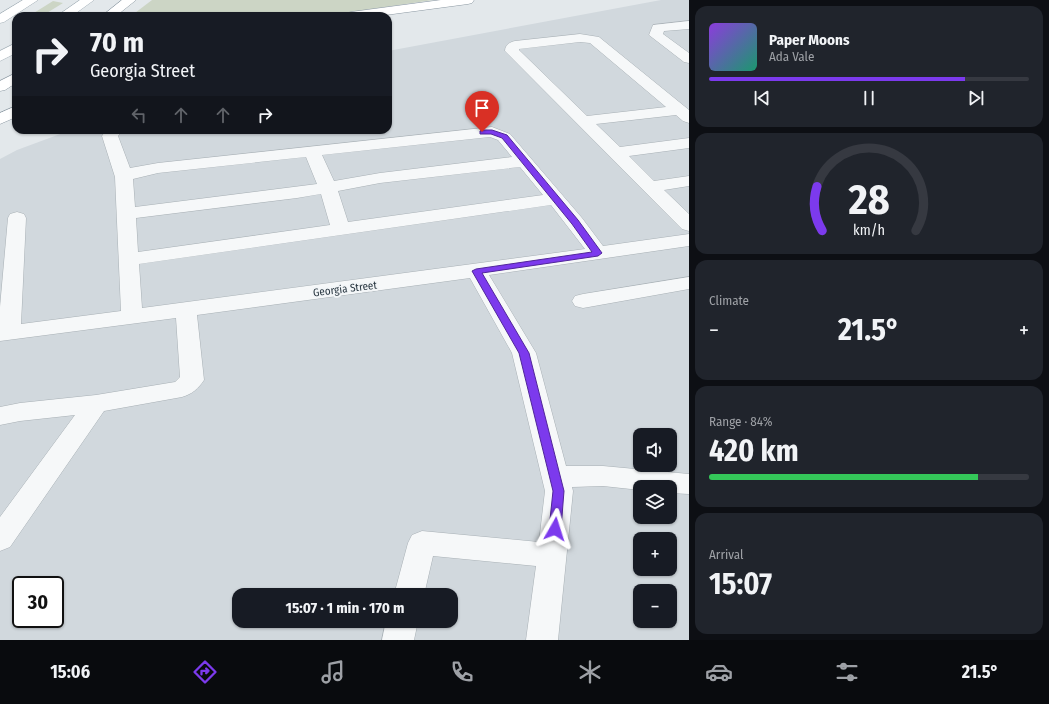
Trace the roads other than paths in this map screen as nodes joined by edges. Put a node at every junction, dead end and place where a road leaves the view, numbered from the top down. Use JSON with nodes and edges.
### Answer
{"nodes":[{"id":1,"x":32,"y":0,"type":"edge"},
{"id":2,"x":88,"y":0,"type":"edge"},
{"id":3,"x":130,"y":0,"type":"edge"},
{"id":4,"x":468,"y":0,"type":"edge"},
{"id":5,"x":69,"y":12,"type":"edge"},
{"id":6,"x":114,"y":12,"type":"edge"},
{"id":7,"x":381,"y":12,"type":"edge"},
{"id":8,"x":0,"y":19,"type":"edge"},
{"id":9,"x":689,"y":25,"type":"edge"},
{"id":10,"x":12,"y":50,"type":"edge"},
{"id":11,"x":0,"y":57,"type":"edge"},
{"id":12,"x":689,"y":59,"type":"edge"},
{"id":13,"x":12,"y":80,"type":"edge"},
{"id":14,"x":0,"y":87,"type":"edge"},
{"id":15,"x":12,"y":113,"type":"edge"},
{"id":16,"x":684,"y":114,"type":"edge"},
{"id":17,"x":0,"y":119,"type":"edge"},
{"id":18,"x":583,"y":121,"type":"junction"},
{"id":19,"x":111,"y":134,"type":"edge"},
{"id":20,"x":352,"y":134,"type":"edge"},
{"id":21,"x":689,"y":143,"type":"edge"},
{"id":22,"x":359,"y":146,"type":"junction"},
{"id":23,"x":312,"y":151,"type":"junction"},
{"id":24,"x":615,"y":153,"type":"junction"},
{"id":25,"x":524,"y":161,"type":"junction"},
{"id":26,"x":124,"y":177,"type":"junction"},
{"id":27,"x":689,"y":182,"type":"edge"},
{"id":28,"x":650,"y":187,"type":"junction"},
{"id":29,"x":328,"y":188,"type":"junction"},
{"id":30,"x":556,"y":199,"type":"junction"},
{"id":31,"x":126,"y":214,"type":"junction"},
{"id":32,"x":17,"y":218,"type":"dead end"},
{"id":33,"x":689,"y":226,"type":"edge"},
{"id":34,"x":341,"y":229,"type":"junction"},
{"id":35,"x":689,"y":240,"type":"edge"},
{"id":36,"x":598,"y":253,"type":"junction"},
{"id":37,"x":129,"y":259,"type":"junction"},
{"id":38,"x":476,"y":271,"type":"junction"},
{"id":39,"x":689,"y":283,"type":"edge"},
{"id":40,"x":583,"y":302,"type":"dead end"},
{"id":41,"x":186,"y":310,"type":"junction"},
{"id":42,"x":132,"y":317,"type":"junction"},
{"id":43,"x":5,"y":334,"type":"edge"},
{"id":44,"x":96,"y":404,"type":"junction"},
{"id":45,"x":0,"y":416,"type":"edge"},
{"id":46,"x":556,"y":477,"type":"junction"},
{"id":47,"x":689,"y":484,"type":"edge"},
{"id":48,"x":0,"y":539,"type":"edge"},
{"id":49,"x":552,"y":555,"type":"junction"},
{"id":50,"x":411,"y":588,"type":"edge"},
{"id":51,"x":401,"y":628,"type":"edge"},
{"id":52,"x":398,"y":640,"type":"edge"},
{"id":53,"x":542,"y":640,"type":"edge"}],
"edges":[{"from":1,"to":8,"type":"main road"},
{"from":2,"to":5,"type":"main road"},
{"from":3,"to":6,"type":"main road"},
{"from":4,"to":7,"type":"main road"},
{"from":9,"to":12,"type":"street"},
{"from":10,"to":11,"type":"main road"},
{"from":13,"to":14,"type":"main road"},
{"from":15,"to":17,"type":"main road"},
{"from":16,"to":18,"type":"street"},
{"from":16,"to":18,"type":"street"},
{"from":18,"to":24,"type":"street"},
{"from":19,"to":26,"type":"street"},
{"from":20,"to":22,"type":"street"},
{"from":21,"to":24,"type":"street"},
{"from":22,"to":23,"type":"street"},
{"from":22,"to":25,"type":"street"},
{"from":23,"to":26,"type":"street"},
{"from":23,"to":29,"type":"street"},
{"from":24,"to":28,"type":"street"},
{"from":25,"to":29,"type":"street"},
{"from":25,"to":30,"type":"street"},
{"from":26,"to":31,"type":"street"},
{"from":27,"to":28,"type":"street"},
{"from":28,"to":33,"type":"street"},
{"from":29,"to":31,"type":"street"},
{"from":29,"to":34,"type":"street"},
{"from":30,"to":34,"type":"street"},
{"from":30,"to":36,"type":"street"},
{"from":31,"to":37,"type":"street"},
{"from":32,"to":43,"type":"street"},
{"from":34,"to":37,"type":"street"},
{"from":35,"to":36,"type":"street","name":"Georgia Street"},
{"from":36,"to":38,"type":"street","name":"Georgia Street"},
{"from":37,"to":42,"type":"street"},
{"from":38,"to":41,"type":"street","name":"Georgia Street"},
{"from":38,"to":46,"type":"street"},
{"from":39,"to":40,"type":"street"},
{"from":41,"to":42,"type":"street","name":"Georgia Street"},
{"from":41,"to":44,"type":"street"},
{"from":42,"to":43,"type":"street","name":"Georgia Street"},
{"from":44,"to":45,"type":"street"},
{"from":44,"to":48,"type":"street"},
{"from":46,"to":47,"type":"street"},
{"from":46,"to":49,"type":"street"},
{"from":49,"to":50,"type":"street"},
{"from":49,"to":53,"type":"street"},
{"from":51,"to":52,"type":"street"}]}
